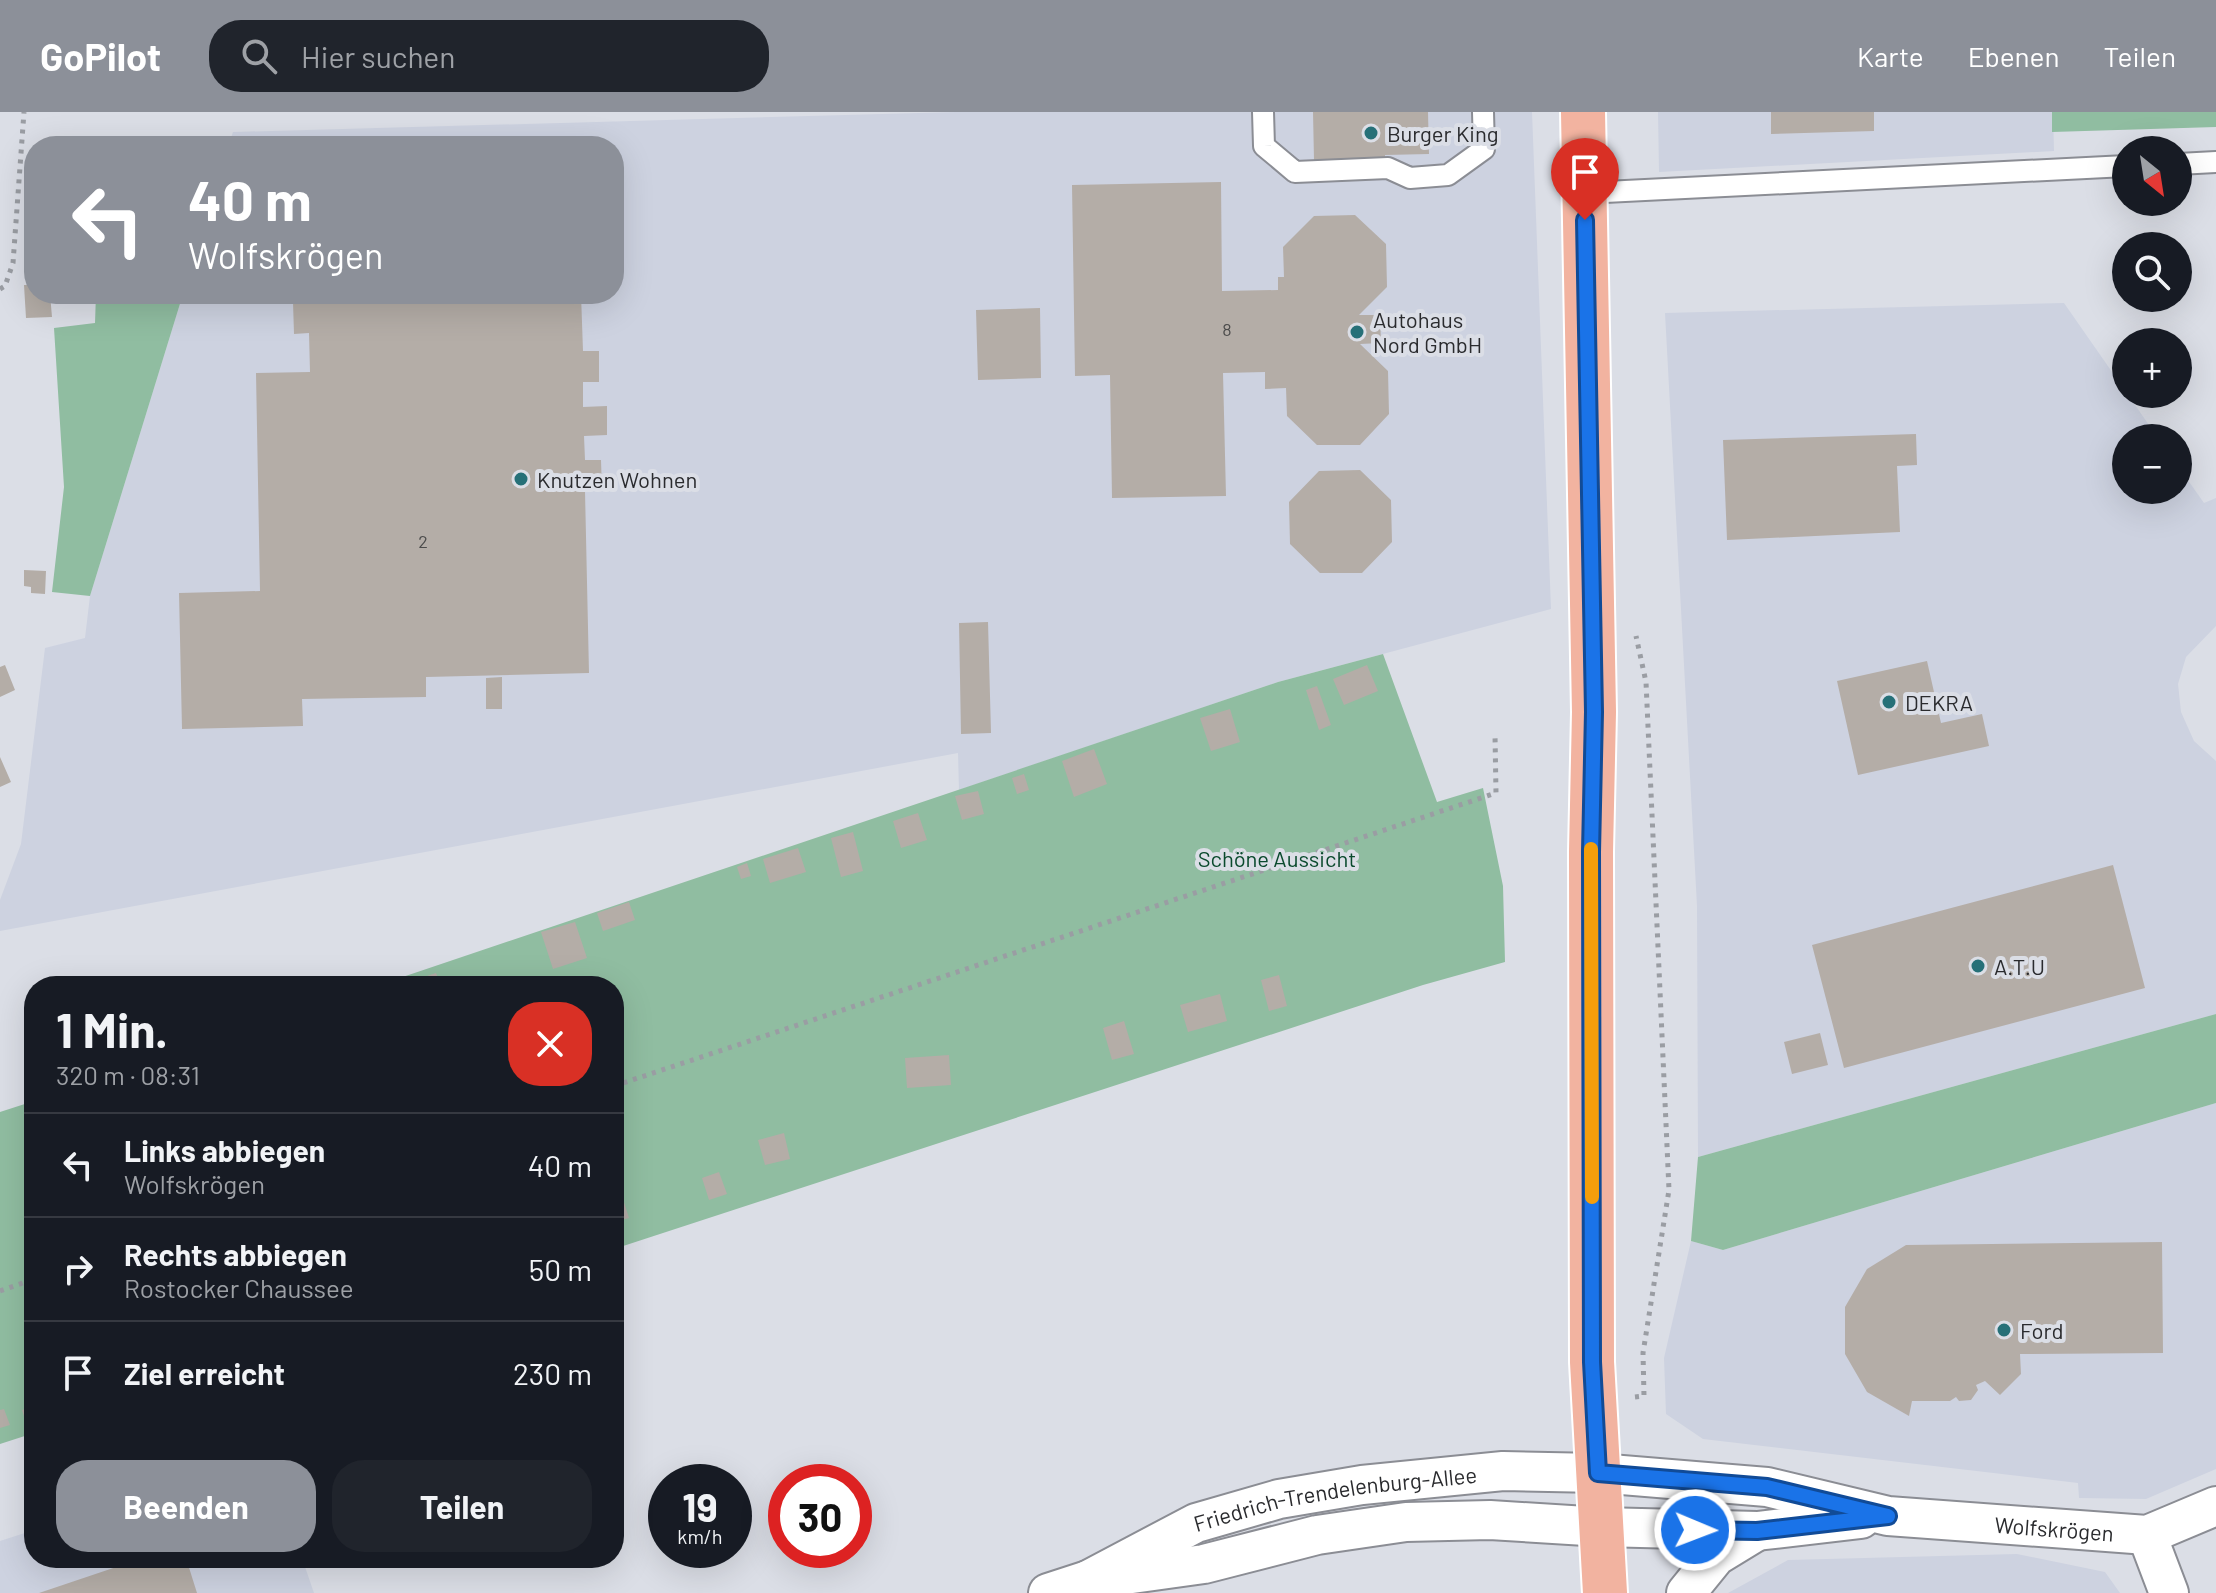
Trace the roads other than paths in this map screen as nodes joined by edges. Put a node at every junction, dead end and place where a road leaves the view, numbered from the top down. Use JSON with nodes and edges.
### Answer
{"nodes":[{"id":1,"x":1263,"y":112,"type":"edge"},
{"id":2,"x":1483,"y":112,"type":"edge"},
{"id":3,"x":1583,"y":112,"type":"edge"},
{"id":4,"x":2216,"y":162,"type":"edge"},
{"id":5,"x":2192,"y":163,"type":"edge"},
{"id":6,"x":2112,"y":167,"type":"edge"},
{"id":7,"x":1585,"y":193,"type":"junction"},
{"id":8,"x":1598,"y":1473,"type":"junction"},
{"id":9,"x":2216,"y":1506,"type":"edge"},
{"id":10,"x":1888,"y":1516,"type":"junction"},
{"id":11,"x":1602,"y":1527,"type":"junction"},
{"id":12,"x":1757,"y":1531,"type":"junction"},
{"id":13,"x":2147,"y":1535,"type":"junction"},
{"id":14,"x":1088,"y":1580,"type":"junction"},
{"id":15,"x":1048,"y":1593,"type":"edge"},
{"id":16,"x":1605,"y":1593,"type":"edge"},
{"id":17,"x":1686,"y":1593,"type":"edge"},
{"id":18,"x":2169,"y":1593,"type":"edge"}],
"edges":[{"from":1,"to":2,"type":"lane"},
{"from":3,"to":7,"type":"main road"},
{"from":4,"to":5,"type":"lane"},
{"from":6,"to":7,"type":"lane"},
{"from":7,"to":8,"type":"main road"},
{"from":8,"to":10,"type":"street","name":"Wolfskrögen"},
{"from":8,"to":11,"type":"main road"},
{"from":8,"to":14,"type":"street","name":"Friedrich-Trendelenburg-Allee"},
{"from":9,"to":13,"type":"street","name":"Wolfskrögen"},
{"from":10,"to":12,"type":"street","name":"Wolfskrögen"},
{"from":10,"to":13,"type":"street","name":"Wolfskrögen"},
{"from":11,"to":12,"type":"street","name":"Wolfskrögen"},
{"from":11,"to":14,"type":"street","name":"Friedrich-Trendelenburg-Allee"},
{"from":11,"to":16,"type":"main road"},
{"from":12,"to":17,"type":"street","name":"Wolfskrögen"},
{"from":13,"to":18,"type":"street"},
{"from":14,"to":15,"type":"street","name":"Friedrich-Trendelenburg-Allee"}]}
